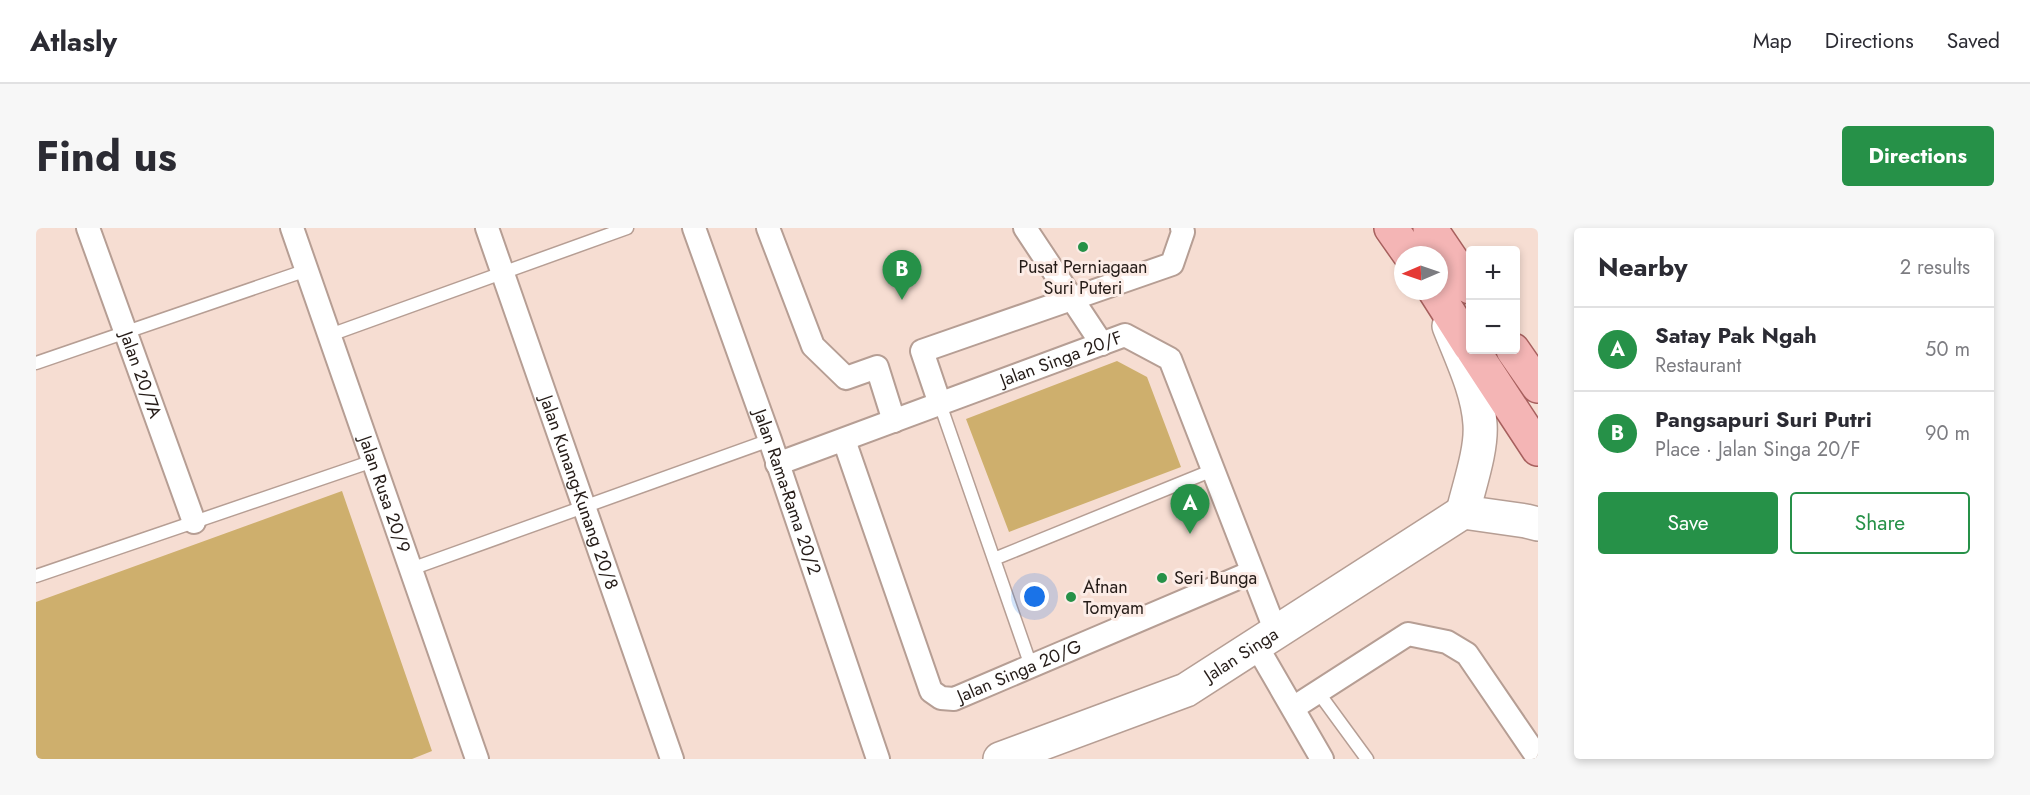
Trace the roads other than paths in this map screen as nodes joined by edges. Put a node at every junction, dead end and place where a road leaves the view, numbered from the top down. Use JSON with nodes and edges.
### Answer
{"nodes":[{"id":1,"x":88,"y":228,"type":"edge"},
{"id":2,"x":292,"y":228,"type":"edge"},
{"id":3,"x":487,"y":228,"type":"edge"},
{"id":4,"x":627,"y":228,"type":"edge"},
{"id":5,"x":694,"y":228,"type":"edge"},
{"id":6,"x":768,"y":228,"type":"edge"},
{"id":7,"x":1025,"y":228,"type":"edge"},
{"id":8,"x":1182,"y":228,"type":"edge"},
{"id":9,"x":1430,"y":228,"type":"edge"},
{"id":10,"x":307,"y":270,"type":"junction"},
{"id":11,"x":503,"y":273,"type":"junction"},
{"id":12,"x":1466,"y":281,"type":"edge"},
{"id":13,"x":1074,"y":298,"type":"junction"},
{"id":14,"x":1438,"y":300,"type":"edge"},
{"id":15,"x":1440,"y":300,"type":"edge"},
{"id":16,"x":125,"y":332,"type":"junction"},
{"id":17,"x":330,"y":335,"type":"junction"},
{"id":18,"x":1466,"y":340,"type":"edge"},
{"id":19,"x":1102,"y":344,"type":"junction"},
{"id":20,"x":1476,"y":354,"type":"edge"},
{"id":21,"x":1516,"y":354,"type":"edge"},
{"id":22,"x":36,"y":363,"type":"edge"},
{"id":23,"x":1538,"y":386,"type":"edge"},
{"id":24,"x":940,"y":404,"type":"junction"},
{"id":25,"x":894,"y":421,"type":"junction"},
{"id":26,"x":770,"y":440,"type":"junction"},
{"id":27,"x":844,"y":440,"type":"junction"},
{"id":28,"x":1538,"y":449,"type":"edge"},
{"id":29,"x":373,"y":461,"type":"junction"},
{"id":30,"x":777,"y":464,"type":"junction"},
{"id":31,"x":1213,"y":470,"type":"junction"},
{"id":32,"x":584,"y":507,"type":"junction"},
{"id":33,"x":1463,"y":512,"type":"junction"},
{"id":34,"x":194,"y":522,"type":"junction"},
{"id":35,"x":1538,"y":525,"type":"edge"},
{"id":36,"x":994,"y":559,"type":"junction"},
{"id":37,"x":411,"y":569,"type":"junction"},
{"id":38,"x":1252,"y":572,"type":"junction"},
{"id":39,"x":36,"y":576,"type":"edge"},
{"id":40,"x":1266,"y":639,"type":"junction"},
{"id":41,"x":1030,"y":666,"type":"junction"},
{"id":42,"x":1318,"y":692,"type":"junction"},
{"id":43,"x":1293,"y":708,"type":"junction"},
{"id":44,"x":1538,"y":758,"type":"edge"},
{"id":45,"x":477,"y":759,"type":"edge"},
{"id":46,"x":672,"y":759,"type":"edge"},
{"id":47,"x":878,"y":759,"type":"edge"},
{"id":48,"x":1000,"y":759,"type":"edge"},
{"id":49,"x":1321,"y":759,"type":"edge"},
{"id":50,"x":1367,"y":759,"type":"edge"}],
"edges":[{"from":1,"to":16,"type":"street","name":"Jalan 20/7A"},
{"from":2,"to":10,"type":"street","name":"Jalan Rusa 20/9"},
{"from":3,"to":11,"type":"street","name":"Jalan Kunang-Kunang 20/8"},
{"from":4,"to":11,"type":"lane"},
{"from":5,"to":26,"type":"street","name":"Jalan Rama-Rama 20/2"},
{"from":6,"to":25,"type":"street"},
{"from":7,"to":13,"type":"street"},
{"from":8,"to":13,"type":"street"},
{"from":9,"to":12,"type":"main road"},
{"from":10,"to":16,"type":"lane"},
{"from":10,"to":17,"type":"street","name":"Jalan Rusa 20/9"},
{"from":11,"to":17,"type":"lane"},
{"from":11,"to":32,"type":"street","name":"Jalan Kunang-Kunang 20/8"},
{"from":13,"to":19,"type":"street"},
{"from":13,"to":24,"type":"street"},
{"from":14,"to":33,"type":"street"},
{"from":15,"to":18,"type":"main road"},
{"from":16,"to":22,"type":"lane"},
{"from":16,"to":34,"type":"street","name":"Jalan 20/7A"},
{"from":17,"to":29,"type":"street","name":"Jalan Rusa 20/9"},
{"from":19,"to":24,"type":"street","name":"Jalan Singa 20/F"},
{"from":19,"to":31,"type":"street","name":"Jalan Singa 20/F"},
{"from":20,"to":28,"type":"main road"},
{"from":21,"to":23,"type":"main road"},
{"from":24,"to":25,"type":"street","name":"Jalan Singa 20/F"},
{"from":24,"to":36,"type":"lane"},
{"from":25,"to":27,"type":"street","name":"Jalan Singa 20/F"},
{"from":26,"to":30,"type":"street","name":"Jalan Rama-Rama 20/2"},
{"from":26,"to":32,"type":"lane"},
{"from":27,"to":30,"type":"street","name":"Jalan Singa 20/F"},
{"from":27,"to":41,"type":"street","name":"Jalan Singa 20/G"},
{"from":29,"to":34,"type":"lane"},
{"from":29,"to":37,"type":"street","name":"Jalan Rusa 20/9"},
{"from":30,"to":47,"type":"street","name":"Jalan Rama-Rama 20/2"},
{"from":31,"to":36,"type":"lane"},
{"from":31,"to":38,"type":"street","name":"Jalan Singa 20/F"},
{"from":32,"to":37,"type":"lane"},
{"from":32,"to":46,"type":"street","name":"Jalan Kunang-Kunang 20/8"},
{"from":33,"to":35,"type":"street"},
{"from":33,"to":40,"type":"street","name":"Jalan Singa"},
{"from":34,"to":39,"type":"lane"},
{"from":36,"to":41,"type":"lane"},
{"from":37,"to":45,"type":"street","name":"Jalan Rusa 20/9"},
{"from":38,"to":40,"type":"street","name":"Jalan Singa 20/F"},
{"from":38,"to":41,"type":"street","name":"Jalan Singa 20/G"},
{"from":40,"to":43,"type":"street","name":"Jalan Singa 20/F"},
{"from":40,"to":48,"type":"street","name":"Jalan Singa"},
{"from":42,"to":43,"type":"street"},
{"from":42,"to":44,"type":"street"},
{"from":42,"to":50,"type":"lane"},
{"from":43,"to":49,"type":"street","name":"Jalan Singa 20/F"}]}
